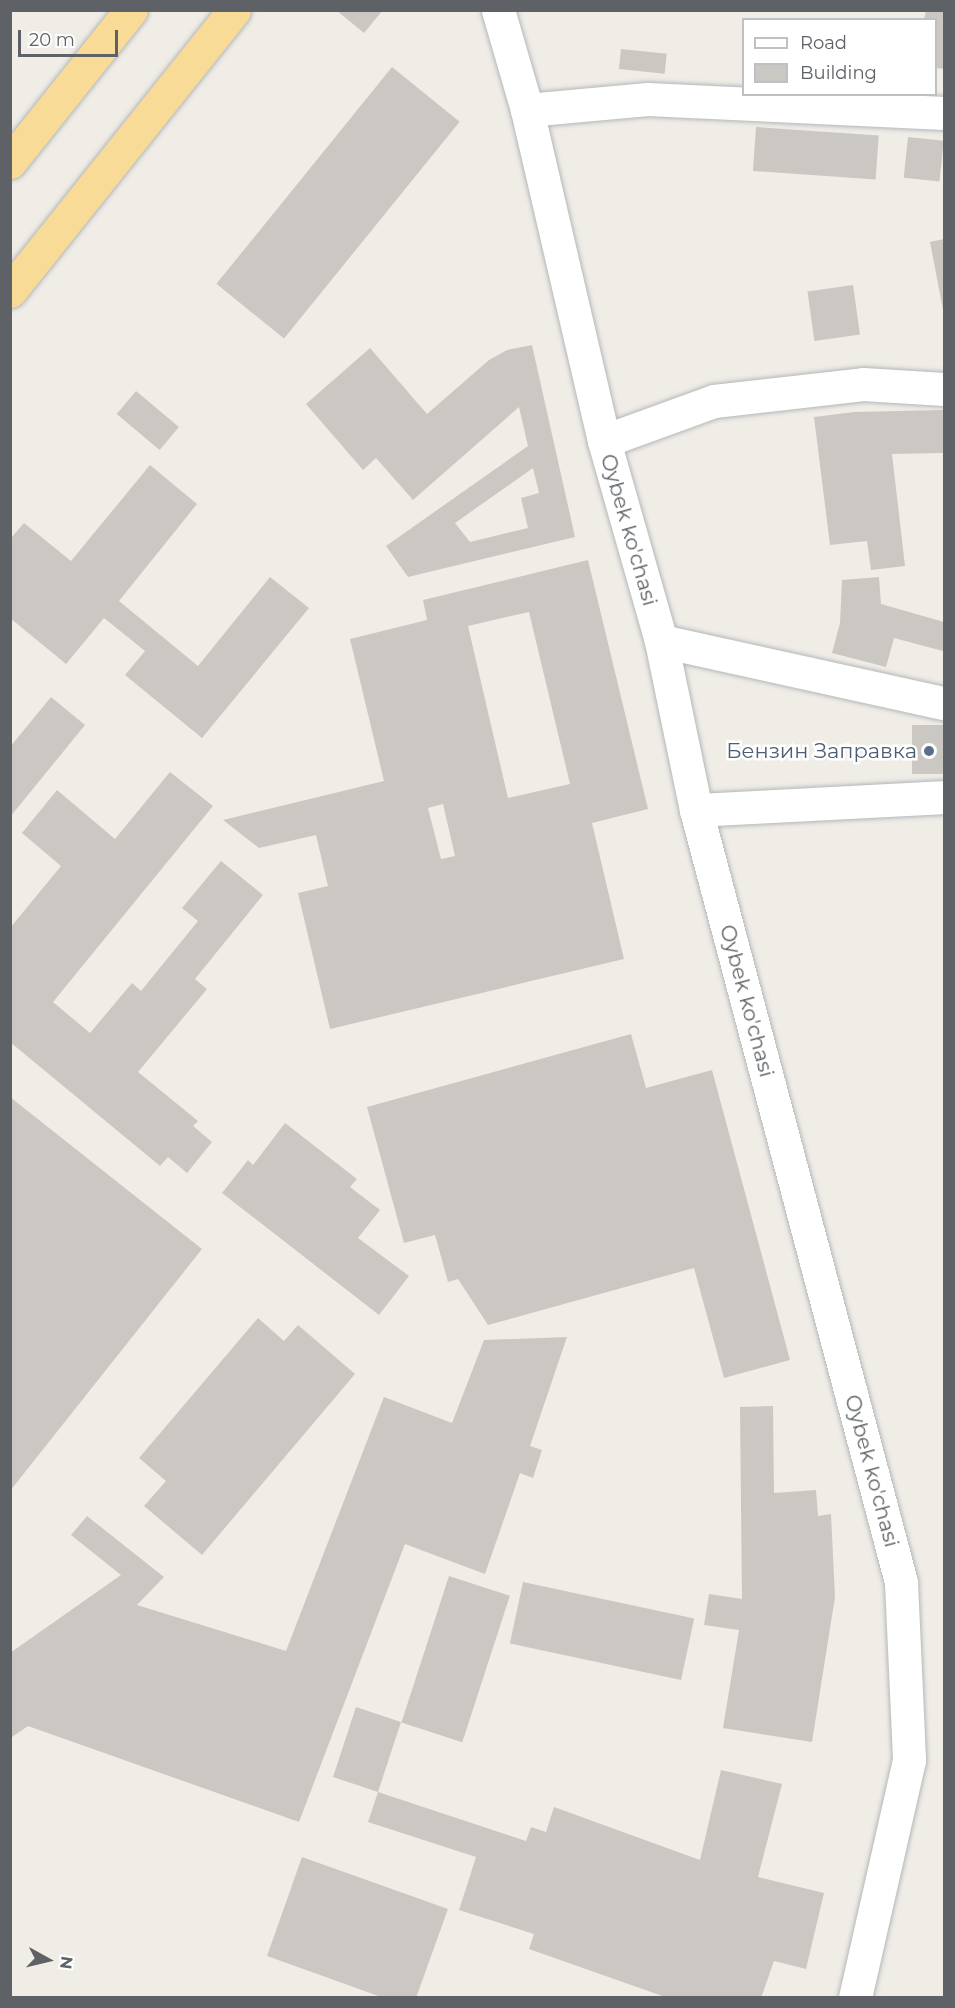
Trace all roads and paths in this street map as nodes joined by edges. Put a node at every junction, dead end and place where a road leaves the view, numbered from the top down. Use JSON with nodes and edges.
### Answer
{"nodes":[{"id":1,"x":131,"y":10,"type":"edge"},
{"id":2,"x":234,"y":10,"type":"edge"},
{"id":3,"x":498,"y":10,"type":"edge"},
{"id":4,"x":527,"y":110,"type":"junction"},
{"id":5,"x":945,"y":113,"type":"edge"},
{"id":6,"x":10,"y":162,"type":"edge"},
{"id":7,"x":10,"y":291,"type":"edge"},
{"id":8,"x":945,"y":389,"type":"edge"},
{"id":9,"x":604,"y":441,"type":"junction"},
{"id":10,"x":661,"y":641,"type":"junction"},
{"id":11,"x":945,"y":703,"type":"edge"},
{"id":12,"x":945,"y":797,"type":"edge"},
{"id":13,"x":696,"y":810,"type":"junction"},
{"id":14,"x":855,"y":1998,"type":"edge"}],
"edges":[{"from":1,"to":6,"type":"highway"},
{"from":2,"to":7,"type":"highway"},
{"from":3,"to":4,"type":"street","name":"Oybek ko'chasi"},
{"from":4,"to":5,"type":"street"},
{"from":4,"to":9,"type":"street","name":"Oybek ko'chasi"},
{"from":8,"to":9,"type":"street"},
{"from":9,"to":10,"type":"street","name":"Oybek ko'chasi"},
{"from":10,"to":11,"type":"street"},
{"from":10,"to":13,"type":"street","name":"Oybek ko'chasi"},
{"from":12,"to":13,"type":"street"},
{"from":13,"to":14,"type":"street","name":"Oybek ko'chasi"}]}
